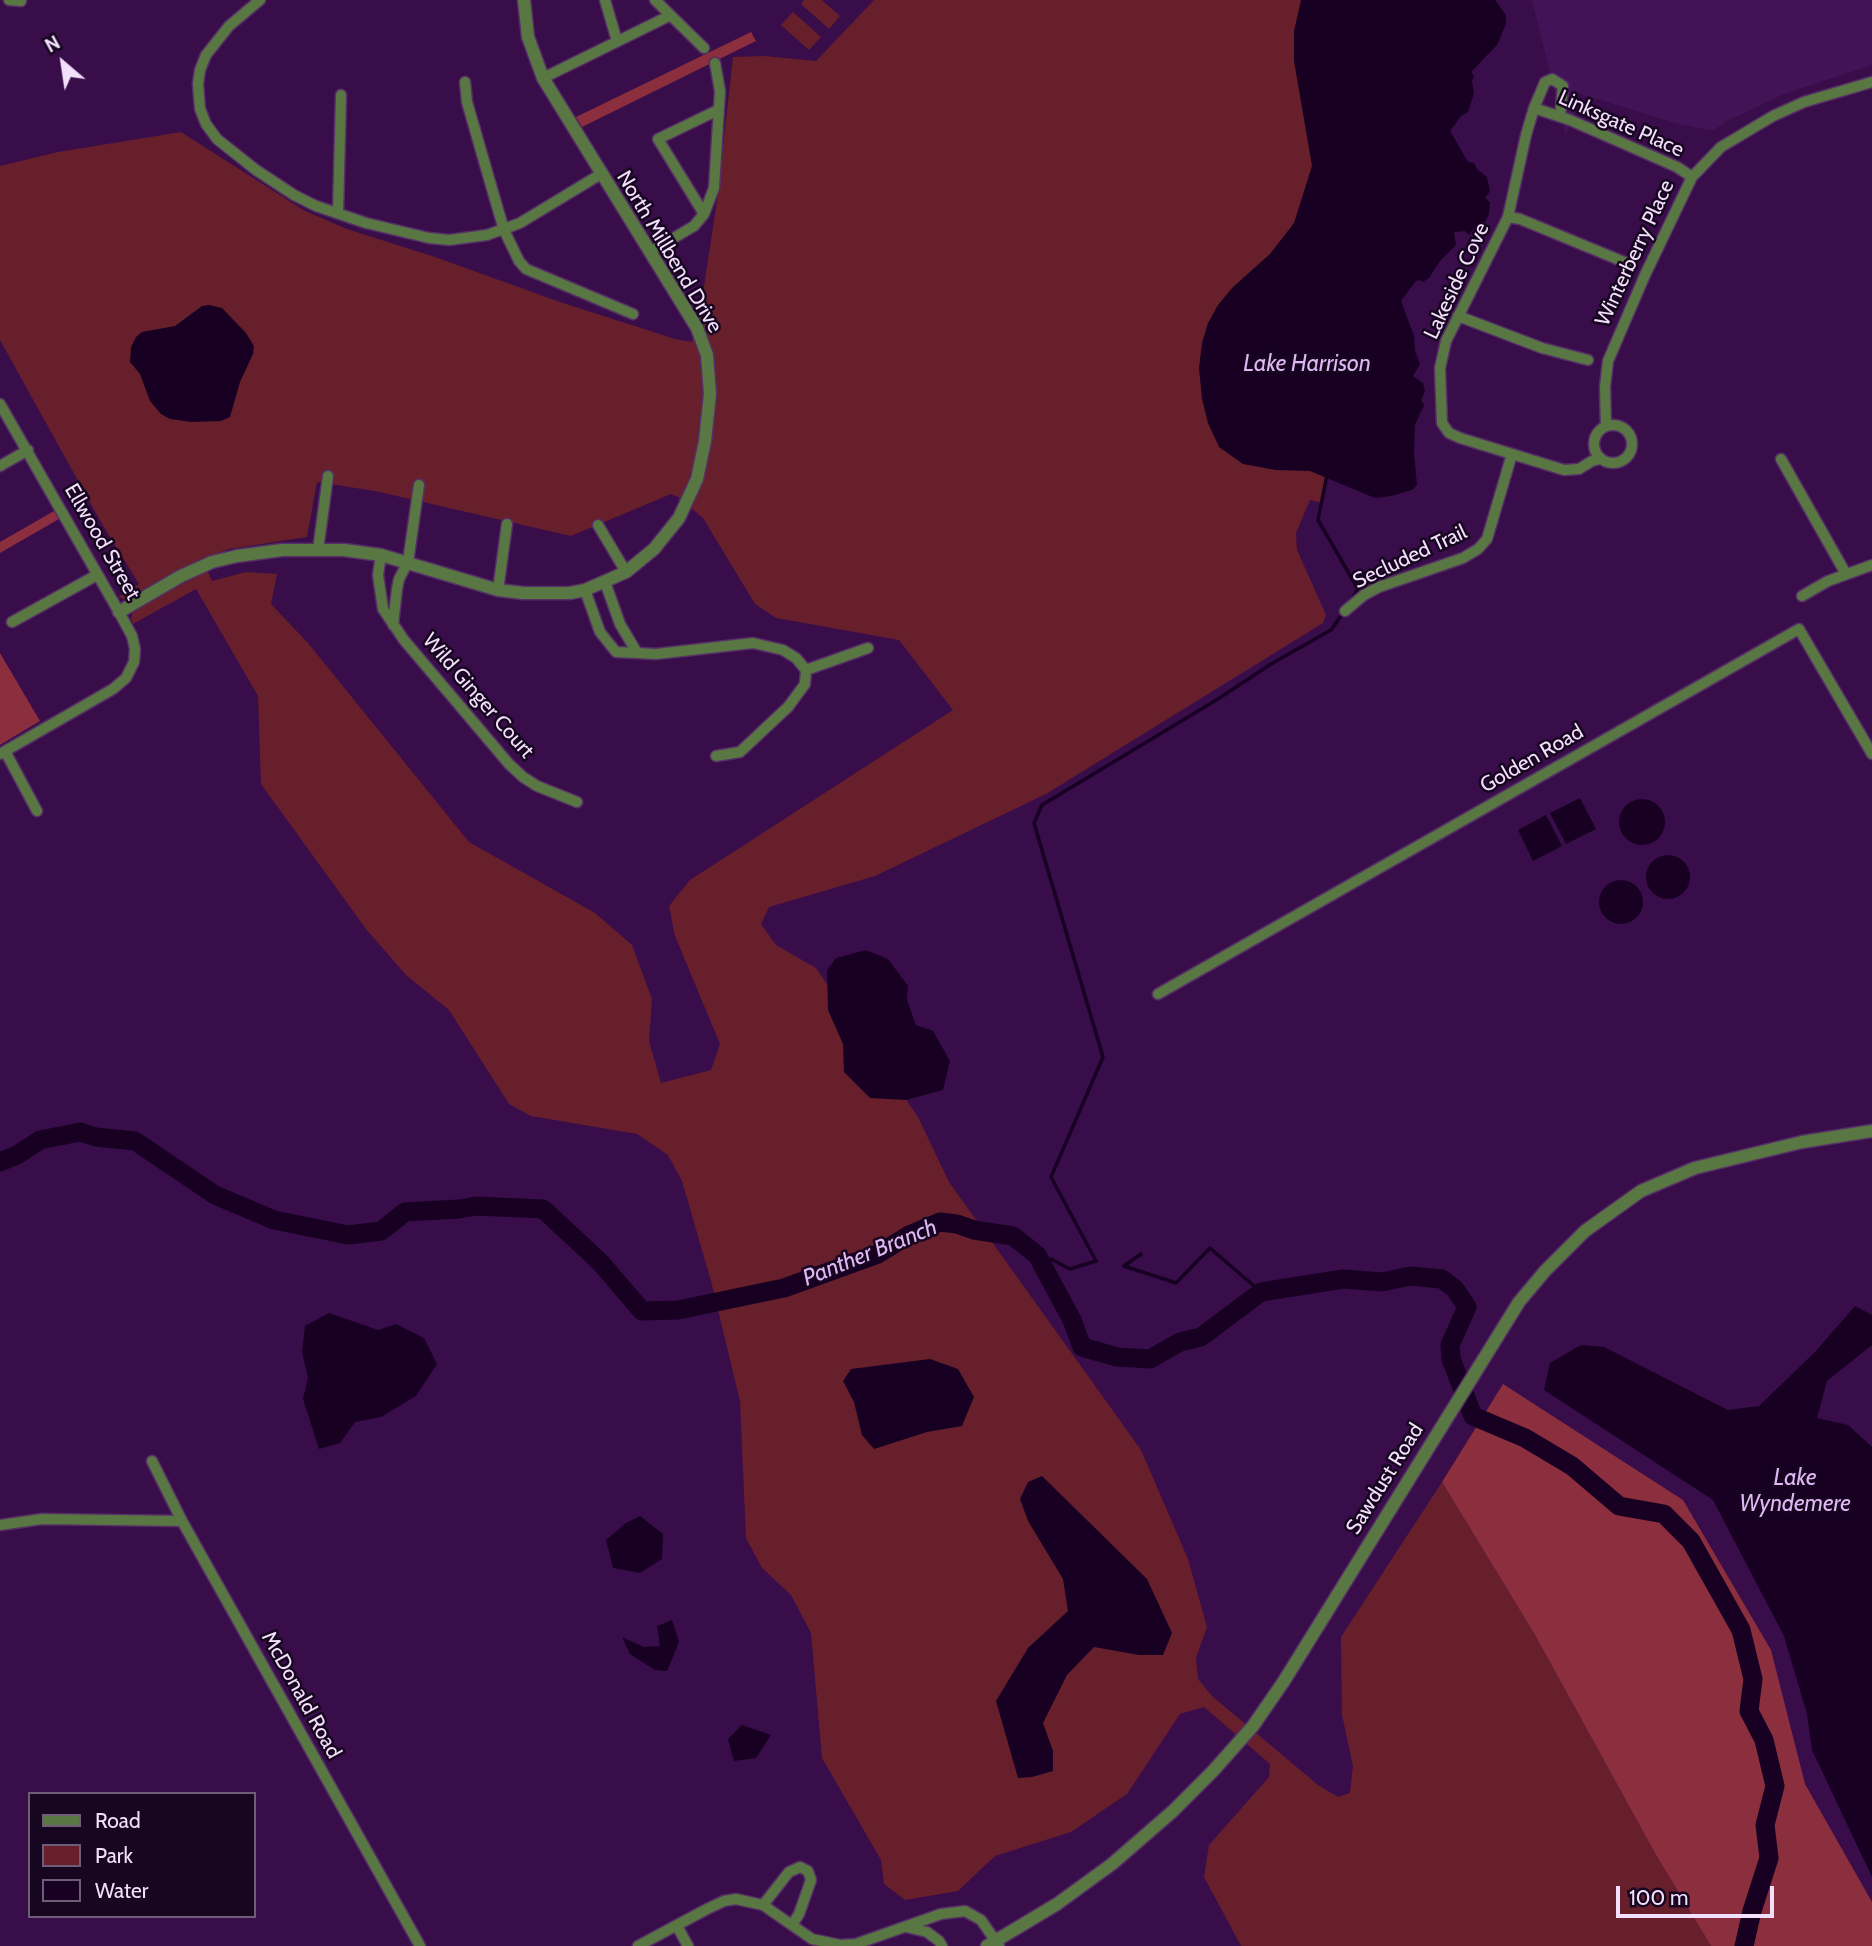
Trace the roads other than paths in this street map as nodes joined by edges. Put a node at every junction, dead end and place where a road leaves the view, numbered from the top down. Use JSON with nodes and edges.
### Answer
{"nodes":[{"id":1,"x":9,"y":0,"type":"edge"},
{"id":2,"x":260,"y":0,"type":"edge"},
{"id":3,"x":524,"y":0,"type":"edge"},
{"id":4,"x":605,"y":0,"type":"edge"},
{"id":5,"x":655,"y":0,"type":"edge"},
{"id":6,"x":21,"y":1,"type":"edge"},
{"id":7,"x":669,"y":16,"type":"junction"},
{"id":8,"x":617,"y":41,"type":"junction"},
{"id":9,"x":704,"y":48,"type":"dead end"},
{"id":10,"x":715,"y":63,"type":"dead end"},
{"id":11,"x":543,"y":78,"type":"junction"},
{"id":12,"x":465,"y":82,"type":"dead end"},
{"id":13,"x":1872,"y":82,"type":"edge"},
{"id":14,"x":341,"y":94,"type":"dead end"},
{"id":15,"x":1534,"y":108,"type":"junction"},
{"id":16,"x":718,"y":110,"type":"junction"},
{"id":17,"x":1560,"y":116,"type":"junction"},
{"id":18,"x":601,"y":174,"type":"junction"},
{"id":19,"x":1692,"y":177,"type":"junction"},
{"id":20,"x":338,"y":213,"type":"junction"},
{"id":21,"x":704,"y":214,"type":"junction"},
{"id":22,"x":1508,"y":217,"type":"junction"},
{"id":23,"x":504,"y":230,"type":"junction"},
{"id":24,"x":650,"y":252,"type":"junction"},
{"id":25,"x":1629,"y":264,"type":"dead end"},
{"id":26,"x":632,"y":314,"type":"dead end"},
{"id":27,"x":1458,"y":316,"type":"junction"},
{"id":28,"x":1588,"y":360,"type":"dead end"},
{"id":29,"x":0,"y":404,"type":"edge"},
{"id":30,"x":1606,"y":426,"type":"junction"},
{"id":31,"x":28,"y":450,"type":"junction"},
{"id":32,"x":1512,"y":454,"type":"junction"},
{"id":33,"x":1600,"y":459,"type":"junction"},
{"id":34,"x":1781,"y":459,"type":"dead end"},
{"id":35,"x":0,"y":466,"type":"edge"},
{"id":36,"x":328,"y":477,"type":"dead end"},
{"id":37,"x":419,"y":485,"type":"dead end"},
{"id":38,"x":507,"y":524,"type":"dead end"},
{"id":39,"x":598,"y":525,"type":"dead end"},
{"id":40,"x":318,"y":550,"type":"junction"},
{"id":41,"x":381,"y":555,"type":"junction"},
{"id":42,"x":408,"y":562,"type":"junction"},
{"id":43,"x":1872,"y":565,"type":"edge"},
{"id":44,"x":626,"y":572,"type":"junction"},
{"id":45,"x":1846,"y":574,"type":"junction"},
{"id":46,"x":97,"y":575,"type":"junction"},
{"id":47,"x":605,"y":582,"type":"junction"},
{"id":48,"x":498,"y":590,"type":"junction"},
{"id":49,"x":585,"y":590,"type":"junction"},
{"id":50,"x":1802,"y":596,"type":"dead end"},
{"id":51,"x":1345,"y":611,"type":"dead end"},
{"id":52,"x":119,"y":612,"type":"junction"},
{"id":53,"x":12,"y":622,"type":"dead end"},
{"id":54,"x":393,"y":625,"type":"junction"},
{"id":55,"x":868,"y":648,"type":"dead end"},
{"id":56,"x":636,"y":651,"type":"junction"},
{"id":57,"x":806,"y":670,"type":"junction"},
{"id":58,"x":2,"y":752,"type":"edge"},
{"id":59,"x":1872,"y":754,"type":"edge"},
{"id":60,"x":716,"y":756,"type":"dead end"},
{"id":61,"x":577,"y":802,"type":"dead end"},
{"id":62,"x":37,"y":811,"type":"dead end"},
{"id":63,"x":1158,"y":994,"type":"dead end"},
{"id":64,"x":1872,"y":1131,"type":"edge"},
{"id":65,"x":152,"y":1461,"type":"dead end"},
{"id":66,"x":182,"y":1521,"type":"junction"},
{"id":67,"x":0,"y":1525,"type":"edge"},
{"id":68,"x":763,"y":1905,"type":"junction"},
{"id":69,"x":792,"y":1925,"type":"junction"},
{"id":70,"x":677,"y":1926,"type":"junction"},
{"id":71,"x":906,"y":1927,"type":"junction"},
{"id":72,"x":994,"y":1944,"type":"edge"},
{"id":73,"x":420,"y":1946,"type":"edge"},
{"id":74,"x":638,"y":1946,"type":"edge"},
{"id":75,"x":688,"y":1946,"type":"edge"},
{"id":76,"x":942,"y":1946,"type":"edge"}],
"edges":[{"from":1,"to":6,"type":"street"},
{"from":2,"to":20,"type":"street"},
{"from":3,"to":11,"type":"street","name":"North Millbend Drive"},
{"from":4,"to":8,"type":"street"},
{"from":5,"to":7,"type":"street"},
{"from":7,"to":8,"type":"street"},
{"from":7,"to":9,"type":"street"},
{"from":8,"to":11,"type":"street"},
{"from":10,"to":16,"type":"street"},
{"from":11,"to":18,"type":"street","name":"North Millbend Drive"},
{"from":12,"to":23,"type":"street"},
{"from":13,"to":19,"type":"street","name":"Winterberry Place"},
{"from":14,"to":20,"type":"street"},
{"from":15,"to":17,"type":"street","name":"Linksgate Place"},
{"from":15,"to":17,"type":"street","name":"Lakeside Cove"},
{"from":15,"to":22,"type":"street","name":"Lakeside Cove"},
{"from":16,"to":21,"type":"street"},
{"from":16,"to":21,"type":"street"},
{"from":17,"to":19,"type":"street","name":"Linksgate Place"},
{"from":18,"to":23,"type":"street"},
{"from":18,"to":24,"type":"street","name":"North Millbend Drive"},
{"from":19,"to":30,"type":"street","name":"Winterberry Place"},
{"from":20,"to":23,"type":"street"},
{"from":21,"to":24,"type":"street"},
{"from":22,"to":25,"type":"street"},
{"from":22,"to":27,"type":"street","name":"Lakeside Cove"},
{"from":23,"to":26,"type":"street"},
{"from":24,"to":44,"type":"street","name":"North Millbend Drive"},
{"from":27,"to":28,"type":"street"},
{"from":27,"to":32,"type":"street","name":"Lakeside Cove"},
{"from":29,"to":31,"type":"street","name":"Ellwood Street"},
{"from":30,"to":33,"type":"street","name":"Winterberry Place"},
{"from":30,"to":33,"type":"street"},
{"from":31,"to":35,"type":"street"},
{"from":31,"to":46,"type":"street","name":"Ellwood Street"},
{"from":32,"to":33,"type":"street","name":"Lakeside Cove"},
{"from":32,"to":51,"type":"street","name":"Secluded Trail"},
{"from":34,"to":45,"type":"street"},
{"from":36,"to":40,"type":"street"},
{"from":37,"to":42,"type":"street","name":"Wild Ginger Court"},
{"from":38,"to":48,"type":"street"},
{"from":39,"to":44,"type":"street"},
{"from":40,"to":41,"type":"street","name":"North Millbend Drive"},
{"from":40,"to":52,"type":"street","name":"North Millbend Drive"},
{"from":41,"to":42,"type":"street","name":"North Millbend Drive"},
{"from":41,"to":54,"type":"street","name":"Wild Ginger Court"},
{"from":42,"to":48,"type":"street","name":"North Millbend Drive"},
{"from":42,"to":54,"type":"street","name":"Wild Ginger Court"},
{"from":43,"to":45,"type":"street"},
{"from":44,"to":47,"type":"street","name":"North Millbend Drive"},
{"from":45,"to":50,"type":"street"},
{"from":46,"to":52,"type":"street","name":"Ellwood Street"},
{"from":46,"to":53,"type":"street"},
{"from":47,"to":49,"type":"street","name":"North Millbend Drive"},
{"from":47,"to":56,"type":"street"},
{"from":48,"to":49,"type":"street","name":"North Millbend Drive"},
{"from":49,"to":56,"type":"street"},
{"from":52,"to":58,"type":"street","name":"Ellwood Street"},
{"from":54,"to":61,"type":"street","name":"Wild Ginger Court"},
{"from":55,"to":57,"type":"street"},
{"from":56,"to":57,"type":"street"},
{"from":57,"to":60,"type":"street"},
{"from":58,"to":62,"type":"street"},
{"from":59,"to":63,"type":"street","name":"Golden Road"},
{"from":64,"to":72,"type":"street","name":"Sawdust Road"},
{"from":65,"to":66,"type":"street","name":"McDonald Road"},
{"from":66,"to":67,"type":"street"},
{"from":66,"to":73,"type":"street","name":"McDonald Road"},
{"from":68,"to":69,"type":"street"},
{"from":68,"to":69,"type":"street"},
{"from":68,"to":70,"type":"street"},
{"from":69,"to":71,"type":"street"},
{"from":70,"to":74,"type":"street"},
{"from":70,"to":75,"type":"street"},
{"from":71,"to":72,"type":"street"},
{"from":71,"to":76,"type":"street"}]}
